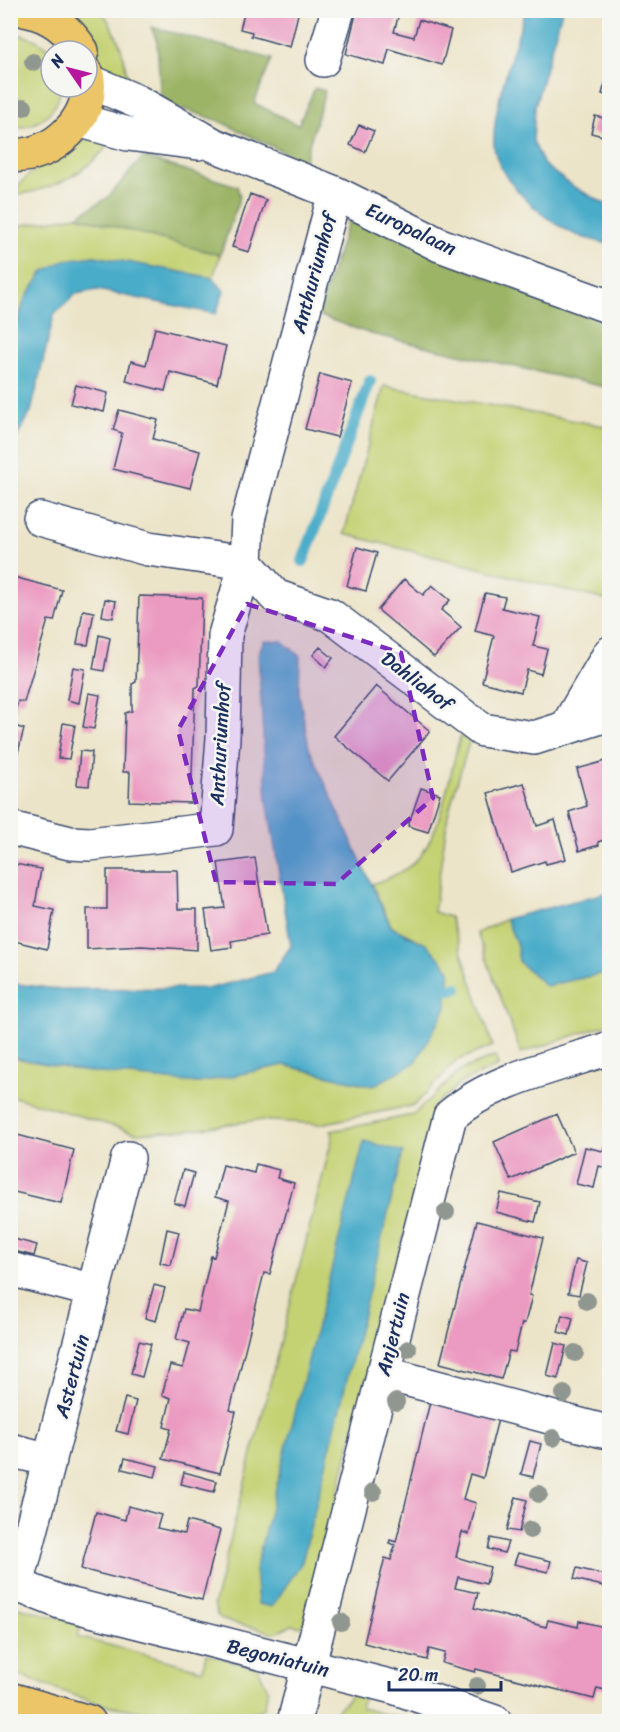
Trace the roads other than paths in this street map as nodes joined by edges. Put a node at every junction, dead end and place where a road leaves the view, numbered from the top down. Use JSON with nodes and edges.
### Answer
{"nodes":[{"id":1,"x":25,"y":10,"type":"edge"},
{"id":2,"x":338,"y":10,"type":"edge"},
{"id":3,"x":63,"y":18,"type":"edge"},
{"id":4,"x":72,"y":39,"type":"edge"},
{"id":5,"x":323,"y":60,"type":"dead end"},
{"id":6,"x":99,"y":77,"type":"edge"},
{"id":7,"x":86,"y":99,"type":"edge"},
{"id":8,"x":78,"y":120,"type":"junction"},
{"id":9,"x":214,"y":145,"type":"junction"},
{"id":10,"x":12,"y":160,"type":"edge"},
{"id":11,"x":335,"y":193,"type":"junction"},
{"id":12,"x":609,"y":308,"type":"edge"},
{"id":13,"x":40,"y":519,"type":"dead end"},
{"id":14,"x":246,"y":563,"type":"junction"},
{"id":15,"x":609,"y":652,"type":"edge"},
{"id":16,"x":609,"y":714,"type":"edge"},
{"id":17,"x":566,"y":728,"type":"junction"},
{"id":18,"x":10,"y":828,"type":"edge"},
{"id":19,"x":609,"y":1048,"type":"edge"},
{"id":20,"x":128,"y":1158,"type":"dead end"},
{"id":21,"x":10,"y":1269,"type":"edge"},
{"id":22,"x":94,"y":1291,"type":"junction"},
{"id":23,"x":383,"y":1373,"type":"junction"},
{"id":24,"x":603,"y":1431,"type":"dead end"},
{"id":25,"x":10,"y":1450,"type":"edge"},
{"id":26,"x":50,"y":1460,"type":"junction"},
{"id":27,"x":60,"y":1602,"type":"joint"},
{"id":28,"x":309,"y":1665,"type":"junction"},
{"id":29,"x":10,"y":1699,"type":"edge"},
{"id":30,"x":89,"y":1722,"type":"edge"},
{"id":31,"x":294,"y":1722,"type":"edge"},
{"id":32,"x":495,"y":1722,"type":"edge"}],
"edges":[{"from":1,"to":3,"type":"main road"},
{"from":2,"to":5,"type":"street"},
{"from":3,"to":4,"type":"main road"},
{"from":6,"to":9,"type":"street","name":"Europalaan"},
{"from":7,"to":8,"type":"main road"},
{"from":8,"to":9,"type":"street","name":"Europalaan"},
{"from":8,"to":10,"type":"main road"},
{"from":9,"to":11,"type":"street","name":"Europalaan"},
{"from":11,"to":12,"type":"street","name":"Europalaan"},
{"from":11,"to":14,"type":"street","name":"Anthuriumhof"},
{"from":13,"to":14,"type":"street"},
{"from":14,"to":17,"type":"street","name":"Dahliahof"},
{"from":14,"to":18,"type":"street","name":"Anthuriumhof"},
{"from":15,"to":17,"type":"street"},
{"from":16,"to":17,"type":"street","name":"Dahliahof"},
{"from":19,"to":23,"type":"street","name":"Anjertuin"},
{"from":20,"to":22,"type":"street","name":"Astertuin"},
{"from":21,"to":22,"type":"street"},
{"from":22,"to":26,"type":"street","name":"Astertuin"},
{"from":23,"to":24,"type":"street"},
{"from":23,"to":28,"type":"street","name":"Anjertuin"},
{"from":25,"to":26,"type":"street"},
{"from":26,"to":27,"type":"street","name":"Astertuin"},
{"from":27,"to":28,"type":"street","name":"Begoniatuin"},
{"from":28,"to":31,"type":"street","name":"Anjertuin"},
{"from":28,"to":32,"type":"street","name":"Begoniatuin"},
{"from":29,"to":30,"type":"main road"}]}
